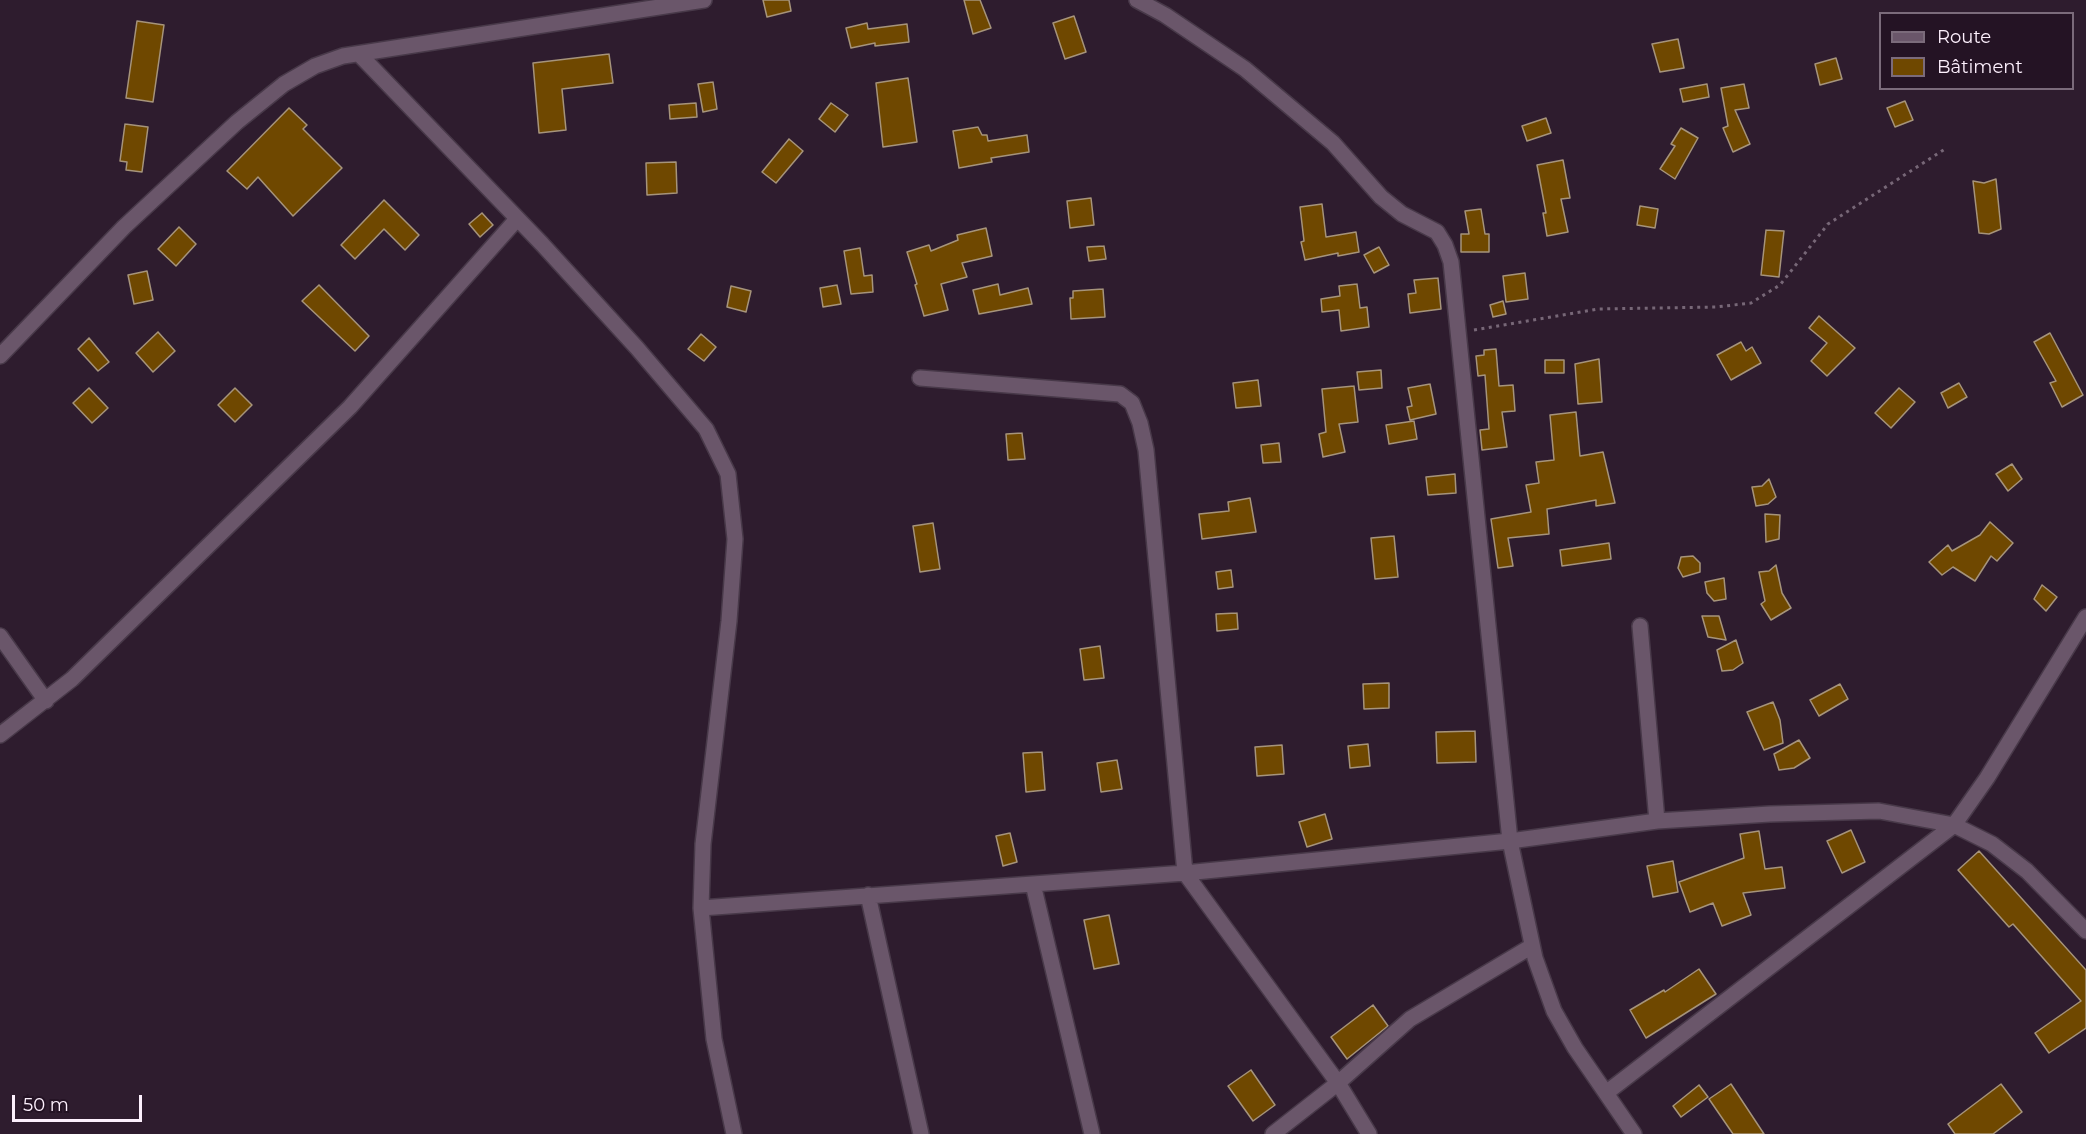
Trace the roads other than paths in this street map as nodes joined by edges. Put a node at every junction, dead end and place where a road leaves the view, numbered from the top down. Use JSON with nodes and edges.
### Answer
{"nodes":[{"id":1,"x":704,"y":0,"type":"edge"},
{"id":2,"x":1137,"y":0,"type":"edge"},
{"id":3,"x":359,"y":54,"type":"junction"},
{"id":4,"x":518,"y":219,"type":"junction"},
{"id":5,"x":0,"y":356,"type":"edge"},
{"id":6,"x":920,"y":378,"type":"dead end"},
{"id":7,"x":2086,"y":617,"type":"edge"},
{"id":8,"x":1640,"y":626,"type":"dead end"},
{"id":9,"x":0,"y":636,"type":"edge"},
{"id":10,"x":46,"y":701,"type":"junction"},
{"id":11,"x":0,"y":735,"type":"edge"},
{"id":12,"x":1657,"y":821,"type":"junction"},
{"id":13,"x":1954,"y":825,"type":"junction"},
{"id":14,"x":1510,"y":841,"type":"junction"},
{"id":15,"x":1185,"y":873,"type":"junction"},
{"id":16,"x":1033,"y":884,"type":"junction"},
{"id":17,"x":868,"y":895,"type":"junction"},
{"id":18,"x":701,"y":908,"type":"junction"},
{"id":19,"x":2086,"y":931,"type":"edge"},
{"id":20,"x":1532,"y":945,"type":"junction"},
{"id":21,"x":1338,"y":1083,"type":"junction"},
{"id":22,"x":1606,"y":1093,"type":"junction"},
{"id":23,"x":734,"y":1134,"type":"edge"},
{"id":24,"x":921,"y":1134,"type":"edge"},
{"id":25,"x":1092,"y":1134,"type":"edge"},
{"id":26,"x":1273,"y":1134,"type":"edge"},
{"id":27,"x":1369,"y":1134,"type":"edge"},
{"id":28,"x":1634,"y":1134,"type":"edge"}],
"edges":[{"from":1,"to":3,"type":"street"},
{"from":2,"to":14,"type":"street"},
{"from":3,"to":4,"type":"street"},
{"from":3,"to":5,"type":"street"},
{"from":4,"to":10,"type":"street"},
{"from":4,"to":18,"type":"street"},
{"from":6,"to":15,"type":"street"},
{"from":7,"to":13,"type":"street"},
{"from":8,"to":12,"type":"street"},
{"from":9,"to":10,"type":"street"},
{"from":10,"to":11,"type":"street"},
{"from":12,"to":13,"type":"street"},
{"from":12,"to":14,"type":"street"},
{"from":13,"to":19,"type":"street"},
{"from":13,"to":22,"type":"street"},
{"from":14,"to":15,"type":"street"},
{"from":14,"to":20,"type":"street"},
{"from":15,"to":16,"type":"street"},
{"from":15,"to":21,"type":"street"},
{"from":16,"to":17,"type":"street"},
{"from":16,"to":25,"type":"street"},
{"from":17,"to":18,"type":"street"},
{"from":17,"to":24,"type":"street"},
{"from":18,"to":23,"type":"street"},
{"from":20,"to":21,"type":"street"},
{"from":20,"to":22,"type":"street"},
{"from":21,"to":26,"type":"street"},
{"from":21,"to":27,"type":"street"},
{"from":22,"to":28,"type":"street"}]}
